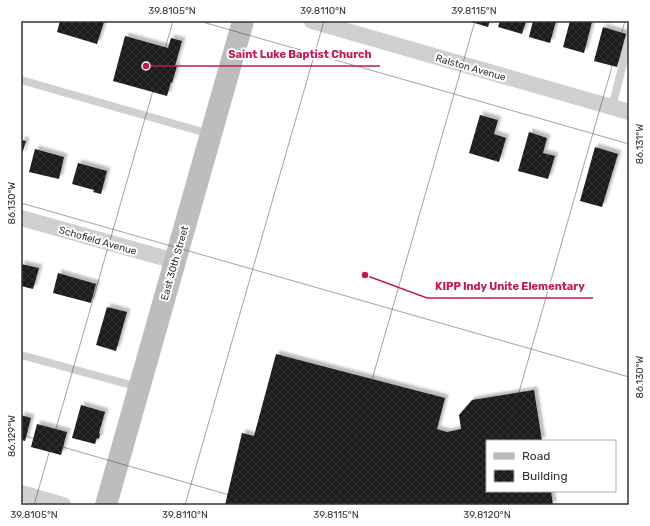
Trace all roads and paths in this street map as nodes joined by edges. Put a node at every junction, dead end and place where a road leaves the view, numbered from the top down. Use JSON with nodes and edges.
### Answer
{"nodes":[{"id":1,"x":243,"y":21,"type":"edge"},
{"id":2,"x":312,"y":21,"type":"edge"},
{"id":3,"x":629,"y":40,"type":"edge"},
{"id":4,"x":21,"y":80,"type":"edge"},
{"id":5,"x":612,"y":107,"type":"junction"},
{"id":6,"x":629,"y":112,"type":"edge"},
{"id":7,"x":211,"y":134,"type":"junction"},
{"id":8,"x":21,"y":218,"type":"edge"},
{"id":9,"x":174,"y":261,"type":"junction"},
{"id":10,"x":21,"y":355,"type":"edge"},
{"id":11,"x":139,"y":387,"type":"junction"},
{"id":12,"x":21,"y":493,"type":"edge"},
{"id":13,"x":63,"y":505,"type":"edge"},
{"id":14,"x":106,"y":505,"type":"edge"}],
"edges":[{"from":1,"to":7,"type":"main road","name":"East 30th Street"},
{"from":2,"to":5,"type":"street","name":"Ralston Avenue"},
{"from":3,"to":5,"type":"lane"},
{"from":4,"to":7,"type":"lane"},
{"from":5,"to":6,"type":"street","name":"Ralston Avenue"},
{"from":7,"to":9,"type":"main road","name":"East 30th Street"},
{"from":8,"to":9,"type":"street","name":"Schofield Avenue"},
{"from":9,"to":11,"type":"main road","name":"East 30th Street"},
{"from":10,"to":11,"type":"lane"},
{"from":11,"to":14,"type":"main road","name":"East 30th Street"},
{"from":12,"to":13,"type":"street"}]}
